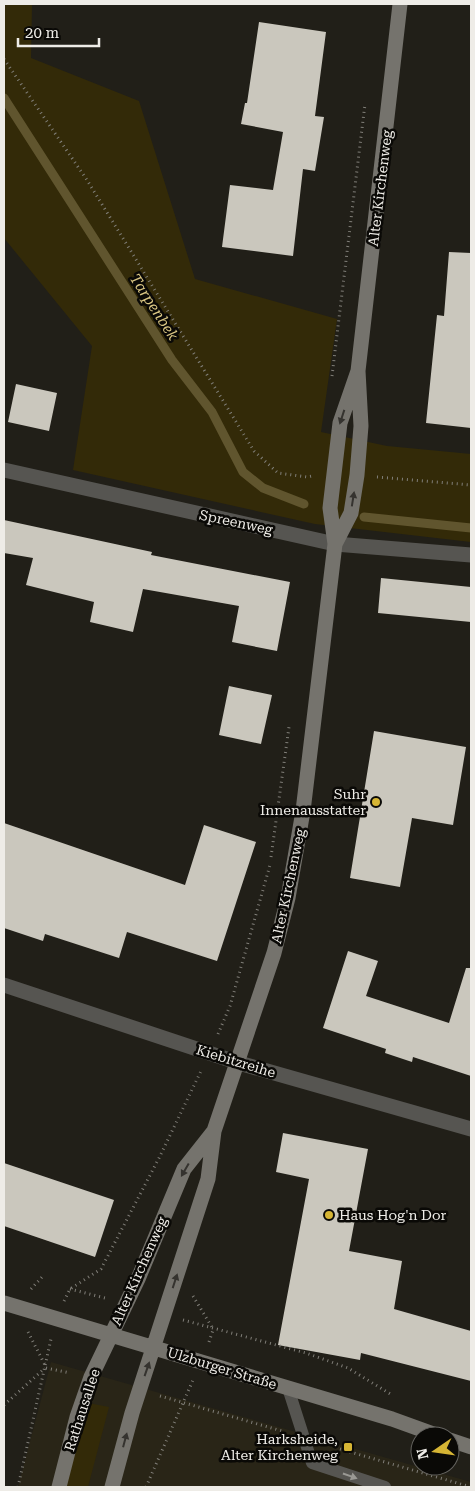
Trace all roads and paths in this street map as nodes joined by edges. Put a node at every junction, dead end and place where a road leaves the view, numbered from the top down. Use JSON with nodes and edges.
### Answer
{"nodes":[{"id":1,"x":400,"y":4,"type":"edge"},
{"id":2,"x":4,"y":59,"type":"edge"},
{"id":3,"x":365,"y":101,"type":"dead end"},
{"id":4,"x":358,"y":371,"type":"junction"},
{"id":5,"x":331,"y":385,"type":"dead end"},
{"id":6,"x":4,"y":470,"type":"edge"},
{"id":7,"x":314,"y":475,"type":"dead end"},
{"id":8,"x":374,"y":477,"type":"dead end"},
{"id":9,"x":471,"y":485,"type":"edge"},
{"id":10,"x":336,"y":544,"type":"junction"},
{"id":11,"x":471,"y":555,"type":"edge"},
{"id":12,"x":290,"y":717,"type":"dead end"},
{"id":13,"x":4,"y":986,"type":"edge"},
{"id":14,"x":209,"y":1053,"type":"junction"},
{"id":15,"x":238,"y":1063,"type":"junction"},
{"id":16,"x":471,"y":1129,"type":"edge"},
{"id":17,"x":214,"y":1131,"type":"junction"},
{"id":18,"x":70,"y":1289,"type":"dead end"},
{"id":19,"x":9,"y":1305,"type":"edge"},
{"id":20,"x":164,"y":1314,"type":"junction"},
{"id":21,"x":55,"y":1318,"type":"junction"},
{"id":22,"x":111,"y":1335,"type":"junction"},
{"id":23,"x":154,"y":1348,"type":"junction"},
{"id":24,"x":46,"y":1368,"type":"junction"},
{"id":25,"x":91,"y":1377,"type":"junction"},
{"id":26,"x":288,"y":1388,"type":"junction"},
{"id":27,"x":139,"y":1390,"type":"junction"},
{"id":28,"x":397,"y":1398,"type":"dead end"},
{"id":29,"x":4,"y":1405,"type":"edge"},
{"id":30,"x":411,"y":1426,"type":"edge"},
{"id":31,"x":18,"y":1487,"type":"edge"},
{"id":32,"x":59,"y":1487,"type":"edge"},
{"id":33,"x":112,"y":1487,"type":"edge"},
{"id":34,"x":146,"y":1487,"type":"edge"},
{"id":35,"x":385,"y":1487,"type":"edge"}],
"edges":[{"from":1,"to":4,"type":"main road","name":"Alter Kirchenweg"},
{"from":2,"to":7,"type":"path"},
{"from":3,"to":5,"type":"path"},
{"from":10,"to":4,"type":"main road","name":"Alter Kirchenweg","one_way":true},
{"from":4,"to":10,"type":"main road","name":"Alter Kirchenweg","one_way":true},
{"from":6,"to":10,"type":"street","name":"Spreenweg"},
{"from":8,"to":9,"type":"path"},
{"from":10,"to":11,"type":"street","name":"Spreenweg"},
{"from":10,"to":15,"type":"main road","name":"Alter Kirchenweg"},
{"from":12,"to":14,"type":"path"},
{"from":13,"to":14,"type":"street","name":"Kiebitzreihe"},
{"from":14,"to":15,"type":"street","name":"Kiebitzreihe"},
{"from":14,"to":18,"type":"path"},
{"from":15,"to":16,"type":"street","name":"Kiebitzreihe"},
{"from":15,"to":17,"type":"main road","name":"Alter Kirchenweg"},
{"from":20,"to":17,"type":"main road","name":"Alter Kirchenweg","one_way":true},
{"from":17,"to":22,"type":"main road","name":"Alter Kirchenweg","one_way":true},
{"from":19,"to":21,"type":"main road","name":"Ulzburger Straße"},
{"from":19,"to":24,"type":"path"},
{"from":20,"to":23,"type":"main road","name":"Alter Kirchenweg"},
{"from":20,"to":28,"type":"path"},
{"from":21,"to":22,"type":"main road","name":"Ulzburger Straße"},
{"from":21,"to":24,"type":"path"},
{"from":22,"to":23,"type":"main road","name":"Ulzburger Straße"},
{"from":22,"to":25,"type":"main road","name":"Rathausallee"},
{"from":23,"to":26,"type":"main road","name":"Ulzburger Straße"},
{"from":27,"to":23,"type":"main road","one_way":true},
{"from":24,"to":25,"type":"path"},
{"from":24,"to":29,"type":"path"},
{"from":24,"to":31,"type":"path"},
{"from":25,"to":32,"type":"main road","name":"Rathausallee"},
{"from":26,"to":30,"type":"main road","name":"Ulzburger Straße"},
{"from":26,"to":35,"type":"lane","one_way":true},
{"from":33,"to":27,"type":"main road","one_way":true},
{"from":27,"to":34,"type":"path"}]}
